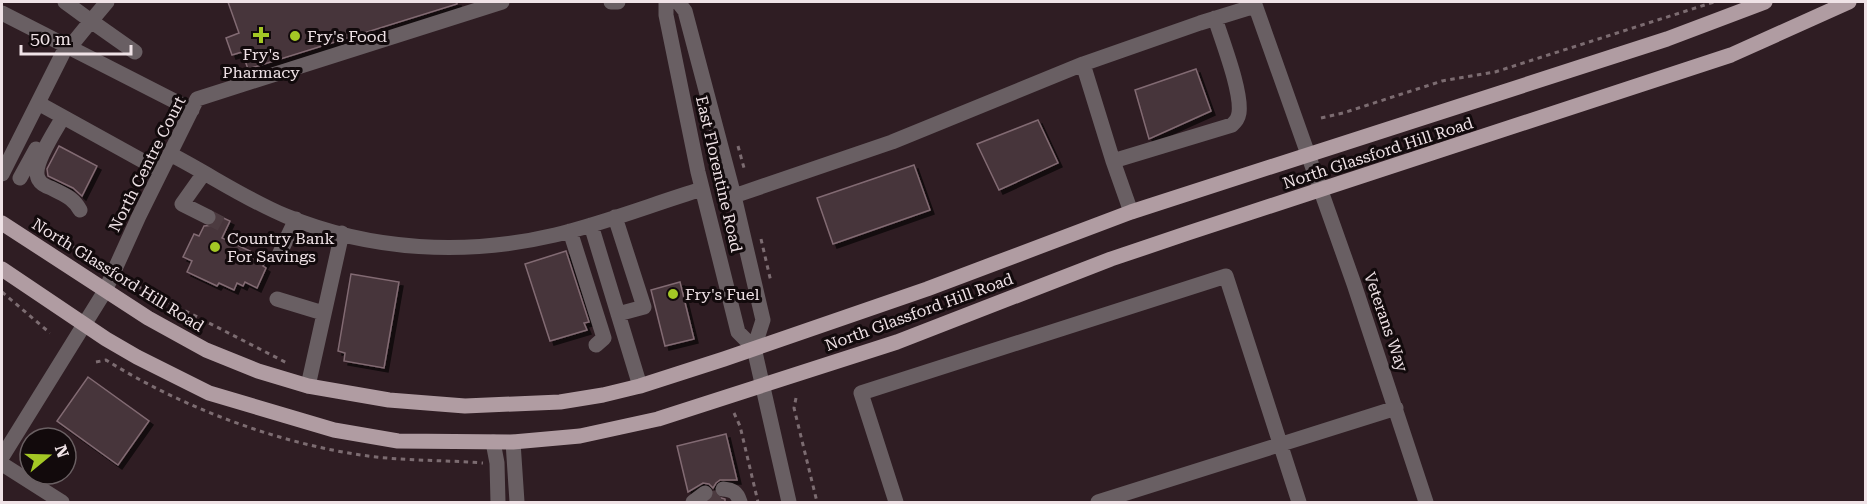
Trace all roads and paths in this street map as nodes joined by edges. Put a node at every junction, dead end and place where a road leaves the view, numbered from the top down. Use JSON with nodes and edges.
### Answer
{"nodes":[{"id":1,"x":65,"y":2,"type":"edge"},
{"id":2,"x":107,"y":2,"type":"edge"},
{"id":3,"x":502,"y":2,"type":"edge"},
{"id":4,"x":611,"y":2,"type":"edge"},
{"id":5,"x":618,"y":2,"type":"edge"},
{"id":6,"x":666,"y":2,"type":"edge"},
{"id":7,"x":678,"y":2,"type":"edge"},
{"id":8,"x":1714,"y":2,"type":"edge"},
{"id":9,"x":1765,"y":2,"type":"edge"},
{"id":10,"x":1849,"y":2,"type":"edge"},
{"id":11,"x":1255,"y":4,"type":"edge"},
{"id":12,"x":2,"y":13,"type":"edge"},
{"id":13,"x":1215,"y":18,"type":"junction"},
{"id":14,"x":91,"y":21,"type":"junction"},
{"id":15,"x":68,"y":47,"type":"junction"},
{"id":16,"x":135,"y":52,"type":"dead end"},
{"id":17,"x":1083,"y":64,"type":"junction"},
{"id":18,"x":38,"y":103,"type":"junction"},
{"id":19,"x":192,"y":111,"type":"junction"},
{"id":20,"x":60,"y":115,"type":"junction"},
{"id":21,"x":1321,"y":118,"type":"dead end"},
{"id":22,"x":170,"y":154,"type":"junction"},
{"id":23,"x":1309,"y":155,"type":"junction"},
{"id":24,"x":1113,"y":161,"type":"junction"},
{"id":25,"x":161,"y":171,"type":"junction"},
{"id":26,"x":204,"y":173,"type":"junction"},
{"id":27,"x":2,"y":174,"type":"edge"},
{"id":28,"x":20,"y":178,"type":"dead end"},
{"id":29,"x":702,"y":189,"type":"junction"},
{"id":30,"x":1321,"y":189,"type":"junction"},
{"id":31,"x":734,"y":196,"type":"junction"},
{"id":32,"x":80,"y":210,"type":"dead end"},
{"id":33,"x":1131,"y":213,"type":"junction"},
{"id":34,"x":208,"y":217,"type":"tunnel mouth"},
{"id":35,"x":615,"y":217,"type":"junction"},
{"id":36,"x":296,"y":219,"type":"junction"},
{"id":37,"x":2,"y":223,"type":"edge"},
{"id":38,"x":33,"y":224,"type":"dead end"},
{"id":39,"x":591,"y":225,"type":"junction"},
{"id":40,"x":570,"y":231,"type":"junction"},
{"id":41,"x":342,"y":233,"type":"junction"},
{"id":42,"x":279,"y":255,"type":"dead end"},
{"id":43,"x":95,"y":259,"type":"dead end"},
{"id":44,"x":2,"y":269,"type":"edge"},
{"id":45,"x":129,"y":282,"type":"dead end"},
{"id":46,"x":105,"y":291,"type":"junction"},
{"id":47,"x":2,"y":292,"type":"edge"},
{"id":48,"x":277,"y":299,"type":"dead end"},
{"id":49,"x":323,"y":313,"type":"junction"},
{"id":50,"x":618,"y":314,"type":"junction"},
{"id":51,"x":85,"y":324,"type":"junction"},
{"id":52,"x":50,"y":333,"type":"dead end"},
{"id":53,"x":596,"y":345,"type":"dead end"},
{"id":54,"x":754,"y":348,"type":"junction"},
{"id":55,"x":291,"y":365,"type":"dead end"},
{"id":56,"x":762,"y":385,"type":"junction"},
{"id":57,"x":308,"y":386,"type":"junction"},
{"id":58,"x":640,"y":386,"type":"junction"},
{"id":59,"x":796,"y":398,"type":"dead end"},
{"id":60,"x":1396,"y":408,"type":"junction"},
{"id":61,"x":734,"y":413,"type":"dead end"},
{"id":62,"x":494,"y":442,"type":"junction"},
{"id":63,"x":513,"y":442,"type":"junction"},
{"id":64,"x":1280,"y":445,"type":"junction"},
{"id":65,"x":2,"y":458,"type":"edge"},
{"id":66,"x":2,"y":464,"type":"edge"},
{"id":67,"x":726,"y":496,"type":"edge"},
{"id":68,"x":62,"y":502,"type":"edge"},
{"id":69,"x":498,"y":502,"type":"edge"},
{"id":70,"x":517,"y":502,"type":"edge"},
{"id":71,"x":740,"y":502,"type":"edge"},
{"id":72,"x":758,"y":502,"type":"edge"},
{"id":73,"x":789,"y":502,"type":"edge"},
{"id":74,"x":817,"y":502,"type":"edge"},
{"id":75,"x":896,"y":502,"type":"edge"},
{"id":76,"x":1098,"y":502,"type":"edge"},
{"id":77,"x":1299,"y":502,"type":"edge"},
{"id":78,"x":1426,"y":502,"type":"edge"}],
"edges":[{"from":1,"to":14,"type":"street"},
{"from":2,"to":14,"type":"street"},
{"from":3,"to":19,"type":"street","name":"North Centre Court"},
{"from":4,"to":5,"type":"street"},
{"from":6,"to":29,"type":"street","name":"East Florentine Road"},
{"from":7,"to":31,"type":"street","name":"East Florentine Road"},
{"from":8,"to":21,"type":"path"},
{"from":9,"to":23,"type":"main road","name":"North Glassford Hill Road"},
{"from":10,"to":30,"type":"main road","name":"North Glassford Hill Road"},
{"from":11,"to":13,"type":"street"},
{"from":11,"to":23,"type":"street","name":"Veterans Way"},
{"from":12,"to":15,"type":"street"},
{"from":13,"to":17,"type":"street"},
{"from":13,"to":24,"type":"street"},
{"from":14,"to":15,"type":"street"},
{"from":14,"to":16,"type":"street"},
{"from":15,"to":18,"type":"street"},
{"from":15,"to":19,"type":"street"},
{"from":17,"to":24,"type":"street"},
{"from":17,"to":31,"type":"street"},
{"from":18,"to":20,"type":"street"},
{"from":18,"to":27,"type":"street"},
{"from":19,"to":22,"type":"street","name":"North Centre Court"},
{"from":20,"to":25,"type":"street"},
{"from":20,"to":28,"type":"street"},
{"from":20,"to":32,"type":"street"},
{"from":22,"to":25,"type":"street","name":"North Centre Court"},
{"from":22,"to":26,"type":"street"},
{"from":23,"to":30,"type":"street","name":"Veterans Way"},
{"from":23,"to":33,"type":"main road","name":"North Glassford Hill Road"},
{"from":24,"to":33,"type":"street"},
{"from":25,"to":46,"type":"street","name":"North Centre Court"},
{"from":26,"to":34,"type":"street"},
{"from":26,"to":36,"type":"street"},
{"from":29,"to":35,"type":"street"},
{"from":29,"to":54,"type":"street","name":"East Florentine Road"},
{"from":30,"to":56,"type":"main road","name":"North Glassford Hill Road"},
{"from":30,"to":60,"type":"street","name":"Veterans Way"},
{"from":31,"to":54,"type":"street","name":"East Florentine Road"},
{"from":33,"to":54,"type":"main road","name":"North Glassford Hill Road"},
{"from":35,"to":39,"type":"street"},
{"from":35,"to":50,"type":"street"},
{"from":36,"to":41,"type":"street"},
{"from":36,"to":42,"type":"street"},
{"from":37,"to":46,"type":"main road","name":"North Glassford Hill Road"},
{"from":38,"to":43,"type":"path"},
{"from":39,"to":40,"type":"street"},
{"from":39,"to":50,"type":"street"},
{"from":40,"to":41,"type":"street"},
{"from":40,"to":53,"type":"street"},
{"from":41,"to":49,"type":"street"},
{"from":44,"to":51,"type":"main road","name":"North Glassford Hill Road"},
{"from":45,"to":55,"type":"path"},
{"from":46,"to":51,"type":"street","name":"North Centre Court"},
{"from":46,"to":57,"type":"main road","name":"North Glassford Hill Road"},
{"from":47,"to":52,"type":"path"},
{"from":48,"to":49,"type":"street"},
{"from":49,"to":57,"type":"street"},
{"from":50,"to":58,"type":"street"},
{"from":51,"to":62,"type":"main road","name":"North Glassford Hill Road"},
{"from":51,"to":65,"type":"street","name":"North Centre Court"},
{"from":54,"to":56,"type":"street","name":"East Florentine Road"},
{"from":54,"to":58,"type":"main road","name":"North Glassford Hill Road"},
{"from":56,"to":63,"type":"main road","name":"North Glassford Hill Road"},
{"from":56,"to":73,"type":"street","name":"East Florentine Road"},
{"from":57,"to":58,"type":"main road","name":"North Glassford Hill Road"},
{"from":59,"to":74,"type":"path"},
{"from":60,"to":64,"type":"street"},
{"from":60,"to":78,"type":"street","name":"Veterans Way"},
{"from":61,"to":72,"type":"path"},
{"from":62,"to":63,"type":"main road","name":"North Glassford Hill Road"},
{"from":62,"to":69,"type":"street"},
{"from":63,"to":70,"type":"street"},
{"from":64,"to":75,"type":"street"},
{"from":64,"to":76,"type":"street"},
{"from":64,"to":77,"type":"street"},
{"from":66,"to":68,"type":"street"},
{"from":67,"to":71,"type":"street"}]}
